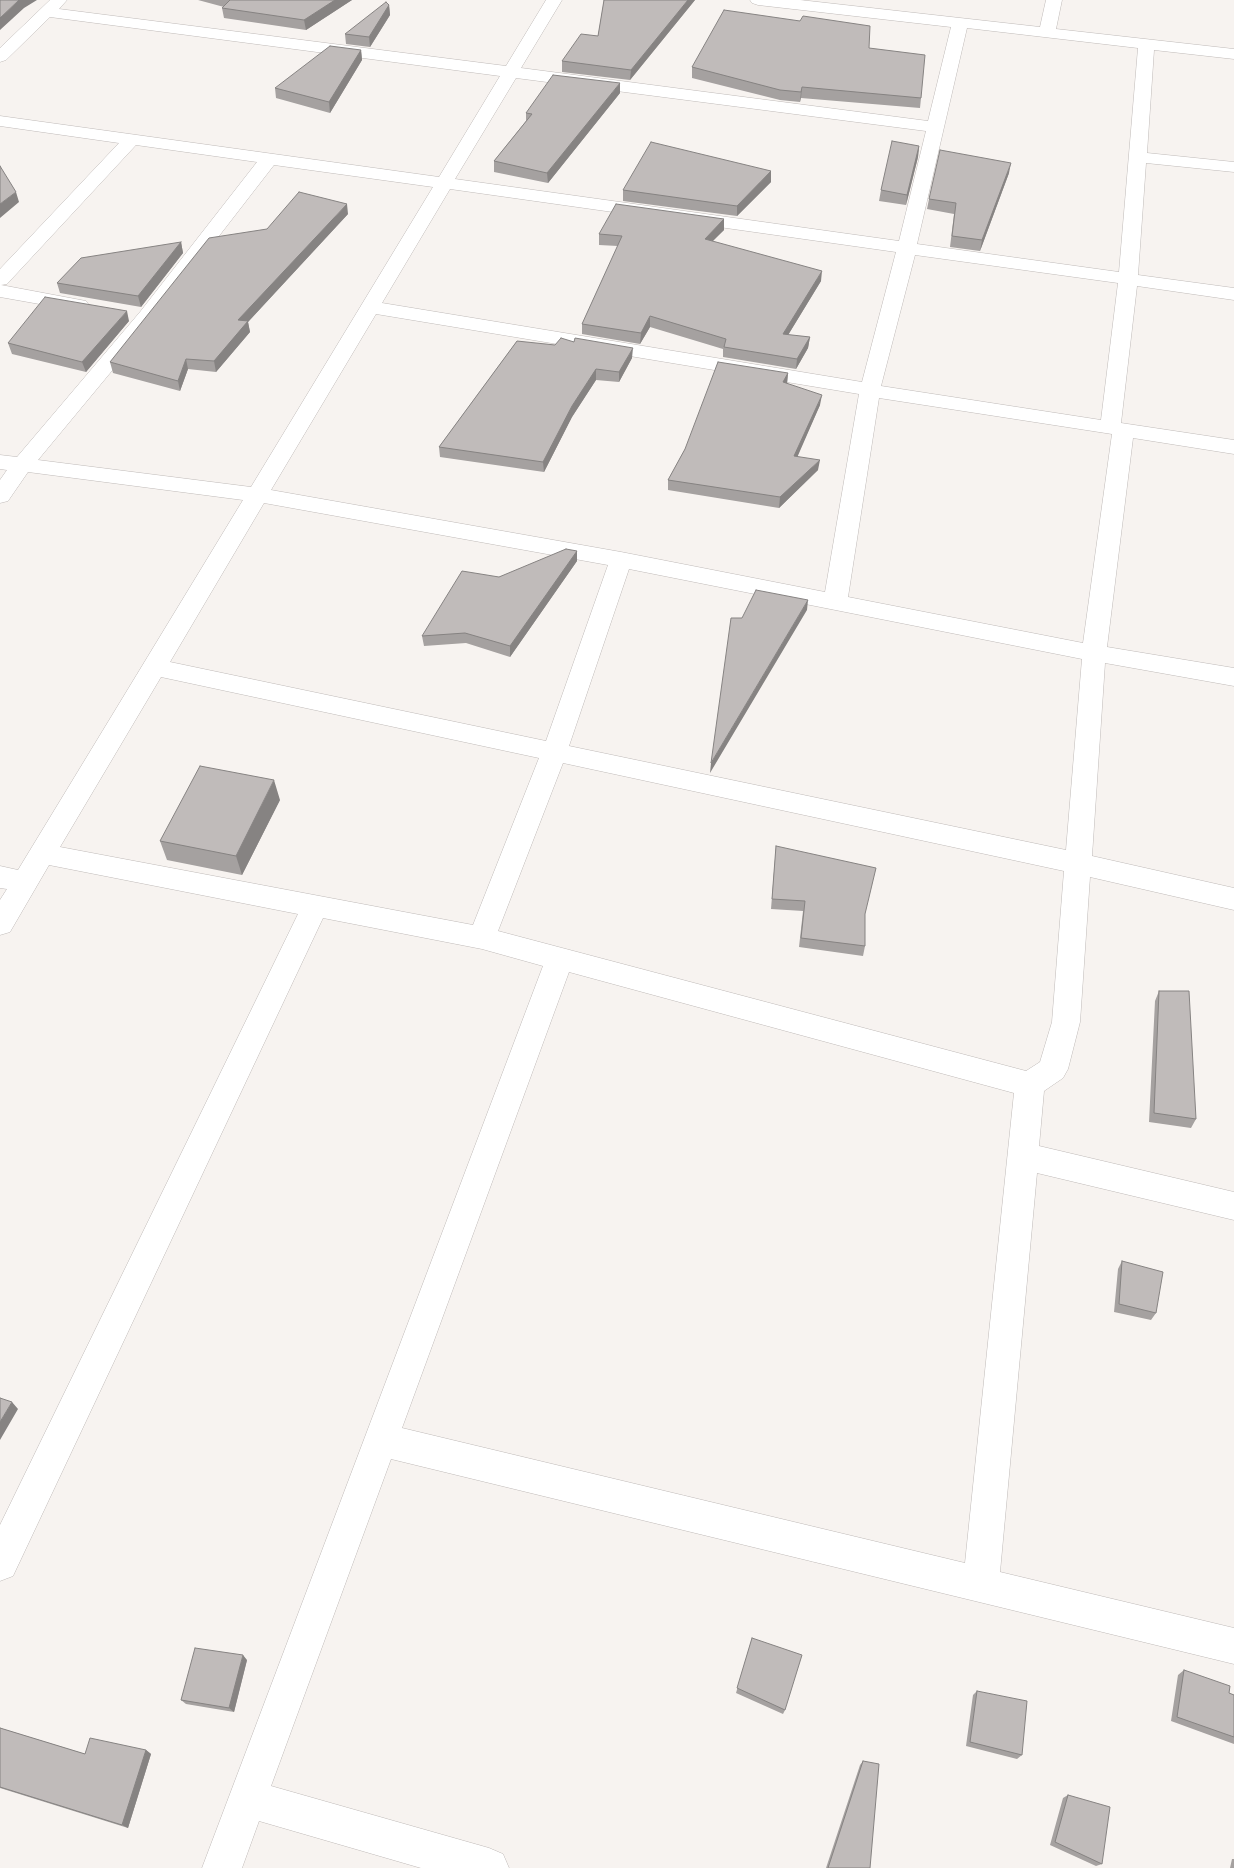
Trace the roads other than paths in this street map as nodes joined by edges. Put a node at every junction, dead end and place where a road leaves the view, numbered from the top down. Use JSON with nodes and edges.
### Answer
{"nodes":[{"id":1,"x":59,"y":0,"type":"edge"},
{"id":2,"x":554,"y":0,"type":"edge"},
{"id":3,"x":758,"y":0,"type":"edge"},
{"id":4,"x":1054,"y":0,"type":"edge"},
{"id":5,"x":47,"y":12,"type":"junction"},
{"id":6,"x":960,"y":23,"type":"junction"},
{"id":7,"x":1047,"y":33,"type":"junction"},
{"id":8,"x":1146,"y":44,"type":"junction"},
{"id":9,"x":1234,"y":54,"type":"edge"},
{"id":10,"x":0,"y":57,"type":"edge"},
{"id":11,"x":511,"y":71,"type":"junction"},
{"id":12,"x":0,"y":121,"type":"edge"},
{"id":13,"x":936,"y":127,"type":"junction"},
{"id":14,"x":131,"y":140,"type":"junction"},
{"id":15,"x":1138,"y":157,"type":"junction"},
{"id":16,"x":270,"y":159,"type":"junction"},
{"id":17,"x":1234,"y":167,"type":"edge"},
{"id":18,"x":444,"y":183,"type":"junction"},
{"id":19,"x":908,"y":248,"type":"junction"},
{"id":20,"x":0,"y":280,"type":"edge"},
{"id":21,"x":1128,"y":280,"type":"junction"},
{"id":22,"x":0,"y":292,"type":"edge"},
{"id":23,"x":1234,"y":294,"type":"edge"},
{"id":24,"x":370,"y":307,"type":"junction"},
{"id":25,"x":98,"y":308,"type":"edge"},
{"id":26,"x":128,"y":313,"type":"edge"},
{"id":27,"x":147,"y":316,"type":"junction"},
{"id":28,"x":870,"y":390,"type":"junction"},
{"id":29,"x":1117,"y":429,"type":"junction"},
{"id":30,"x":1234,"y":447,"type":"edge"},
{"id":31,"x":11,"y":464,"type":"edge"},
{"id":32,"x":259,"y":495,"type":"junction"},
{"id":33,"x":0,"y":496,"type":"edge"},
{"id":34,"x":621,"y":560,"type":"junction"},
{"id":35,"x":835,"y":603,"type":"junction"},
{"id":36,"x":1094,"y":653,"type":"junction"},
{"id":37,"x":154,"y":667,"type":"junction"},
{"id":38,"x":1234,"y":677,"type":"edge"},
{"id":39,"x":554,"y":753,"type":"junction"},
{"id":40,"x":43,"y":854,"type":"junction"},
{"id":41,"x":1077,"y":863,"type":"junction"},
{"id":42,"x":13,"y":879,"type":"edge"},
{"id":43,"x":1234,"y":900,"type":"edge"},
{"id":44,"x":315,"y":906,"type":"junction"},
{"id":45,"x":0,"y":924,"type":"edge"},
{"id":46,"x":482,"y":938,"type":"junction"},
{"id":47,"x":560,"y":958,"type":"junction"},
{"id":48,"x":1030,"y":1085,"type":"junction"},
{"id":49,"x":1023,"y":1156,"type":"junction"},
{"id":50,"x":1234,"y":1206,"type":"edge"},
{"id":51,"x":381,"y":1440,"type":"junction"},
{"id":52,"x":0,"y":1563,"type":"edge"},
{"id":53,"x":981,"y":1585,"type":"junction"},
{"id":54,"x":1234,"y":1646,"type":"edge"},
{"id":55,"x":248,"y":1799,"type":"junction"},
{"id":56,"x":222,"y":1868,"type":"edge"},
{"id":57,"x":489,"y":1868,"type":"edge"}],
"edges":[{"from":1,"to":5,"type":"street"},
{"from":2,"to":11,"type":"street"},
{"from":3,"to":6,"type":"street"},
{"from":4,"to":7,"type":"street"},
{"from":5,"to":10,"type":"street"},
{"from":5,"to":11,"type":"street"},
{"from":6,"to":7,"type":"street"},
{"from":6,"to":13,"type":"street"},
{"from":7,"to":8,"type":"street"},
{"from":8,"to":9,"type":"street"},
{"from":8,"to":15,"type":"street"},
{"from":11,"to":13,"type":"street"},
{"from":11,"to":18,"type":"street"},
{"from":12,"to":14,"type":"street"},
{"from":13,"to":19,"type":"street"},
{"from":14,"to":16,"type":"street"},
{"from":14,"to":20,"type":"street"},
{"from":15,"to":17,"type":"street"},
{"from":15,"to":21,"type":"street"},
{"from":16,"to":18,"type":"street"},
{"from":16,"to":27,"type":"street"},
{"from":18,"to":19,"type":"street"},
{"from":18,"to":24,"type":"street"},
{"from":19,"to":21,"type":"street"},
{"from":19,"to":28,"type":"street"},
{"from":21,"to":23,"type":"street"},
{"from":21,"to":29,"type":"street"},
{"from":22,"to":25,"type":"street"},
{"from":24,"to":28,"type":"street"},
{"from":24,"to":32,"type":"street"},
{"from":26,"to":27,"type":"street"},
{"from":27,"to":31,"type":"street"},
{"from":28,"to":29,"type":"street"},
{"from":28,"to":35,"type":"street"},
{"from":29,"to":30,"type":"street"},
{"from":29,"to":36,"type":"street"},
{"from":31,"to":32,"type":"street"},
{"from":31,"to":33,"type":"street"},
{"from":32,"to":34,"type":"street"},
{"from":32,"to":37,"type":"street"},
{"from":34,"to":35,"type":"street"},
{"from":34,"to":39,"type":"street"},
{"from":35,"to":36,"type":"street"},
{"from":36,"to":38,"type":"street"},
{"from":36,"to":41,"type":"street"},
{"from":37,"to":39,"type":"street"},
{"from":37,"to":40,"type":"street"},
{"from":39,"to":41,"type":"street"},
{"from":39,"to":46,"type":"street"},
{"from":40,"to":42,"type":"street"},
{"from":40,"to":44,"type":"street"},
{"from":41,"to":43,"type":"street"},
{"from":41,"to":48,"type":"street"},
{"from":42,"to":45,"type":"street"},
{"from":44,"to":46,"type":"street"},
{"from":44,"to":52,"type":"street"},
{"from":46,"to":47,"type":"street"},
{"from":47,"to":48,"type":"street"},
{"from":47,"to":51,"type":"street"},
{"from":48,"to":49,"type":"street"},
{"from":49,"to":50,"type":"street"},
{"from":49,"to":53,"type":"street"},
{"from":51,"to":53,"type":"street"},
{"from":51,"to":55,"type":"street"},
{"from":53,"to":54,"type":"street"},
{"from":55,"to":56,"type":"street"},
{"from":55,"to":57,"type":"street"}]}
